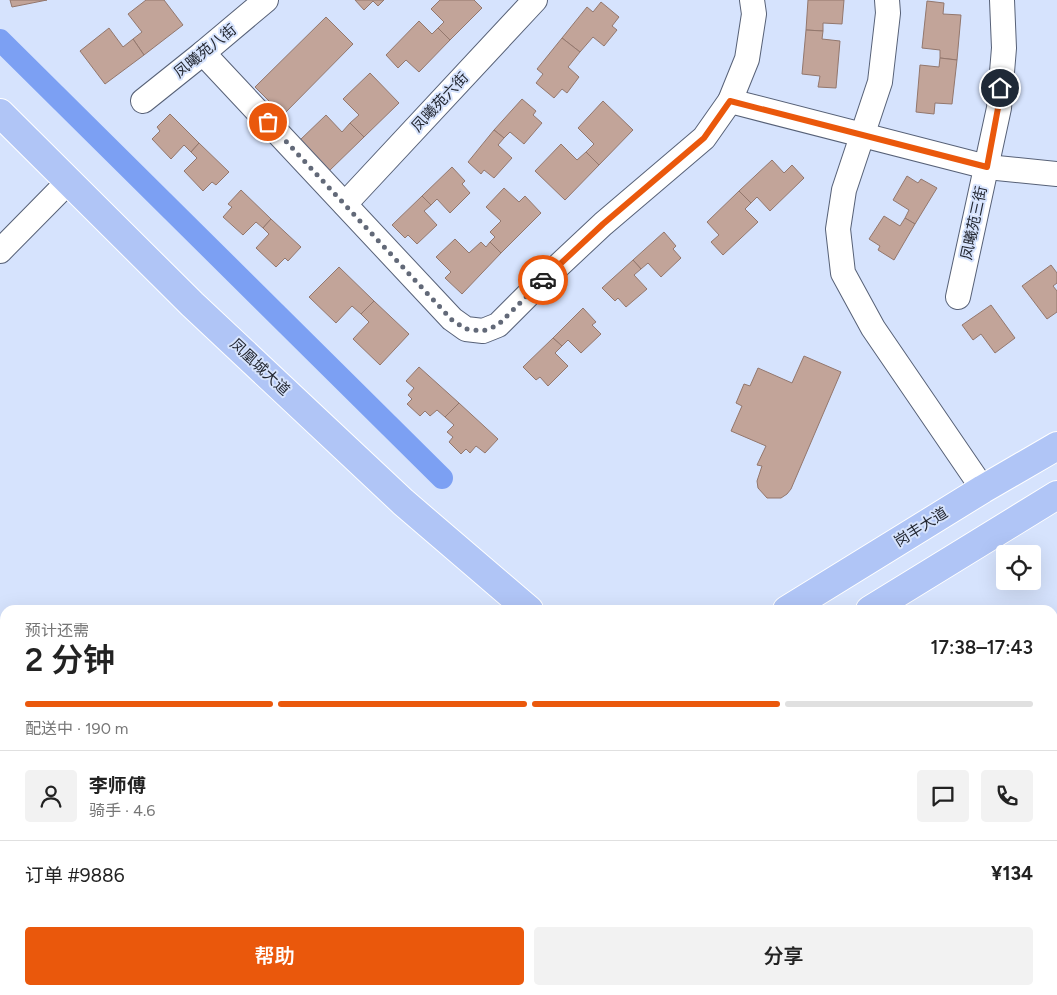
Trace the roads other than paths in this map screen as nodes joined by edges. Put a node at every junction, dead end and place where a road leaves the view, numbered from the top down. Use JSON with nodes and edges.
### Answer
{"nodes":[{"id":1,"x":266,"y":0,"type":"edge"},
{"id":2,"x":534,"y":0,"type":"edge"},
{"id":3,"x":752,"y":0,"type":"edge"},
{"id":4,"x":887,"y":0,"type":"edge"},
{"id":5,"x":1002,"y":0,"type":"edge"},
{"id":6,"x":203,"y":53,"type":"junction"},
{"id":7,"x":143,"y":101,"type":"dead end"},
{"id":8,"x":730,"y":101,"type":"junction"},
{"id":9,"x":0,"y":113,"type":"edge"},
{"id":10,"x":862,"y":134,"type":"junction"},
{"id":11,"x":987,"y":167,"type":"junction"},
{"id":12,"x":1057,"y":174,"type":"edge"},
{"id":13,"x":69,"y":181,"type":"junction"},
{"id":14,"x":344,"y":204,"type":"junction"},
{"id":15,"x":0,"y":252,"type":"edge"},
{"id":16,"x":958,"y":297,"type":"dead end"},
{"id":17,"x":1057,"y":446,"type":"edge"},
{"id":18,"x":983,"y":489,"type":"junction"},
{"id":19,"x":1057,"y":495,"type":"edge"},
{"id":20,"x":523,"y":605,"type":"edge"},
{"id":21,"x":795,"y":605,"type":"edge"},
{"id":22,"x":878,"y":605,"type":"edge"}],
"edges":[{"from":1,"to":6,"type":"street","name":"凤曦苑八街"},
{"from":2,"to":14,"type":"street","name":"凤曦苑六街"},
{"from":3,"to":8,"type":"street"},
{"from":4,"to":10,"type":"street"},
{"from":5,"to":11,"type":"street","name":"凤曦苑三街"},
{"from":6,"to":7,"type":"street","name":"凤曦苑八街"},
{"from":6,"to":14,"type":"street"},
{"from":8,"to":10,"type":"street"},
{"from":8,"to":14,"type":"street"},
{"from":9,"to":13,"type":"main road","name":"凤凰城大道"},
{"from":10,"to":11,"type":"street"},
{"from":10,"to":18,"type":"street"},
{"from":11,"to":12,"type":"street"},
{"from":11,"to":16,"type":"street","name":"凤曦苑三街"},
{"from":13,"to":15,"type":"street"},
{"from":13,"to":20,"type":"main road","name":"凤凰城大道"},
{"from":17,"to":18,"type":"main road","name":"岗丰大道"},
{"from":18,"to":21,"type":"main road","name":"岗丰大道"},
{"from":19,"to":22,"type":"main road"}]}
